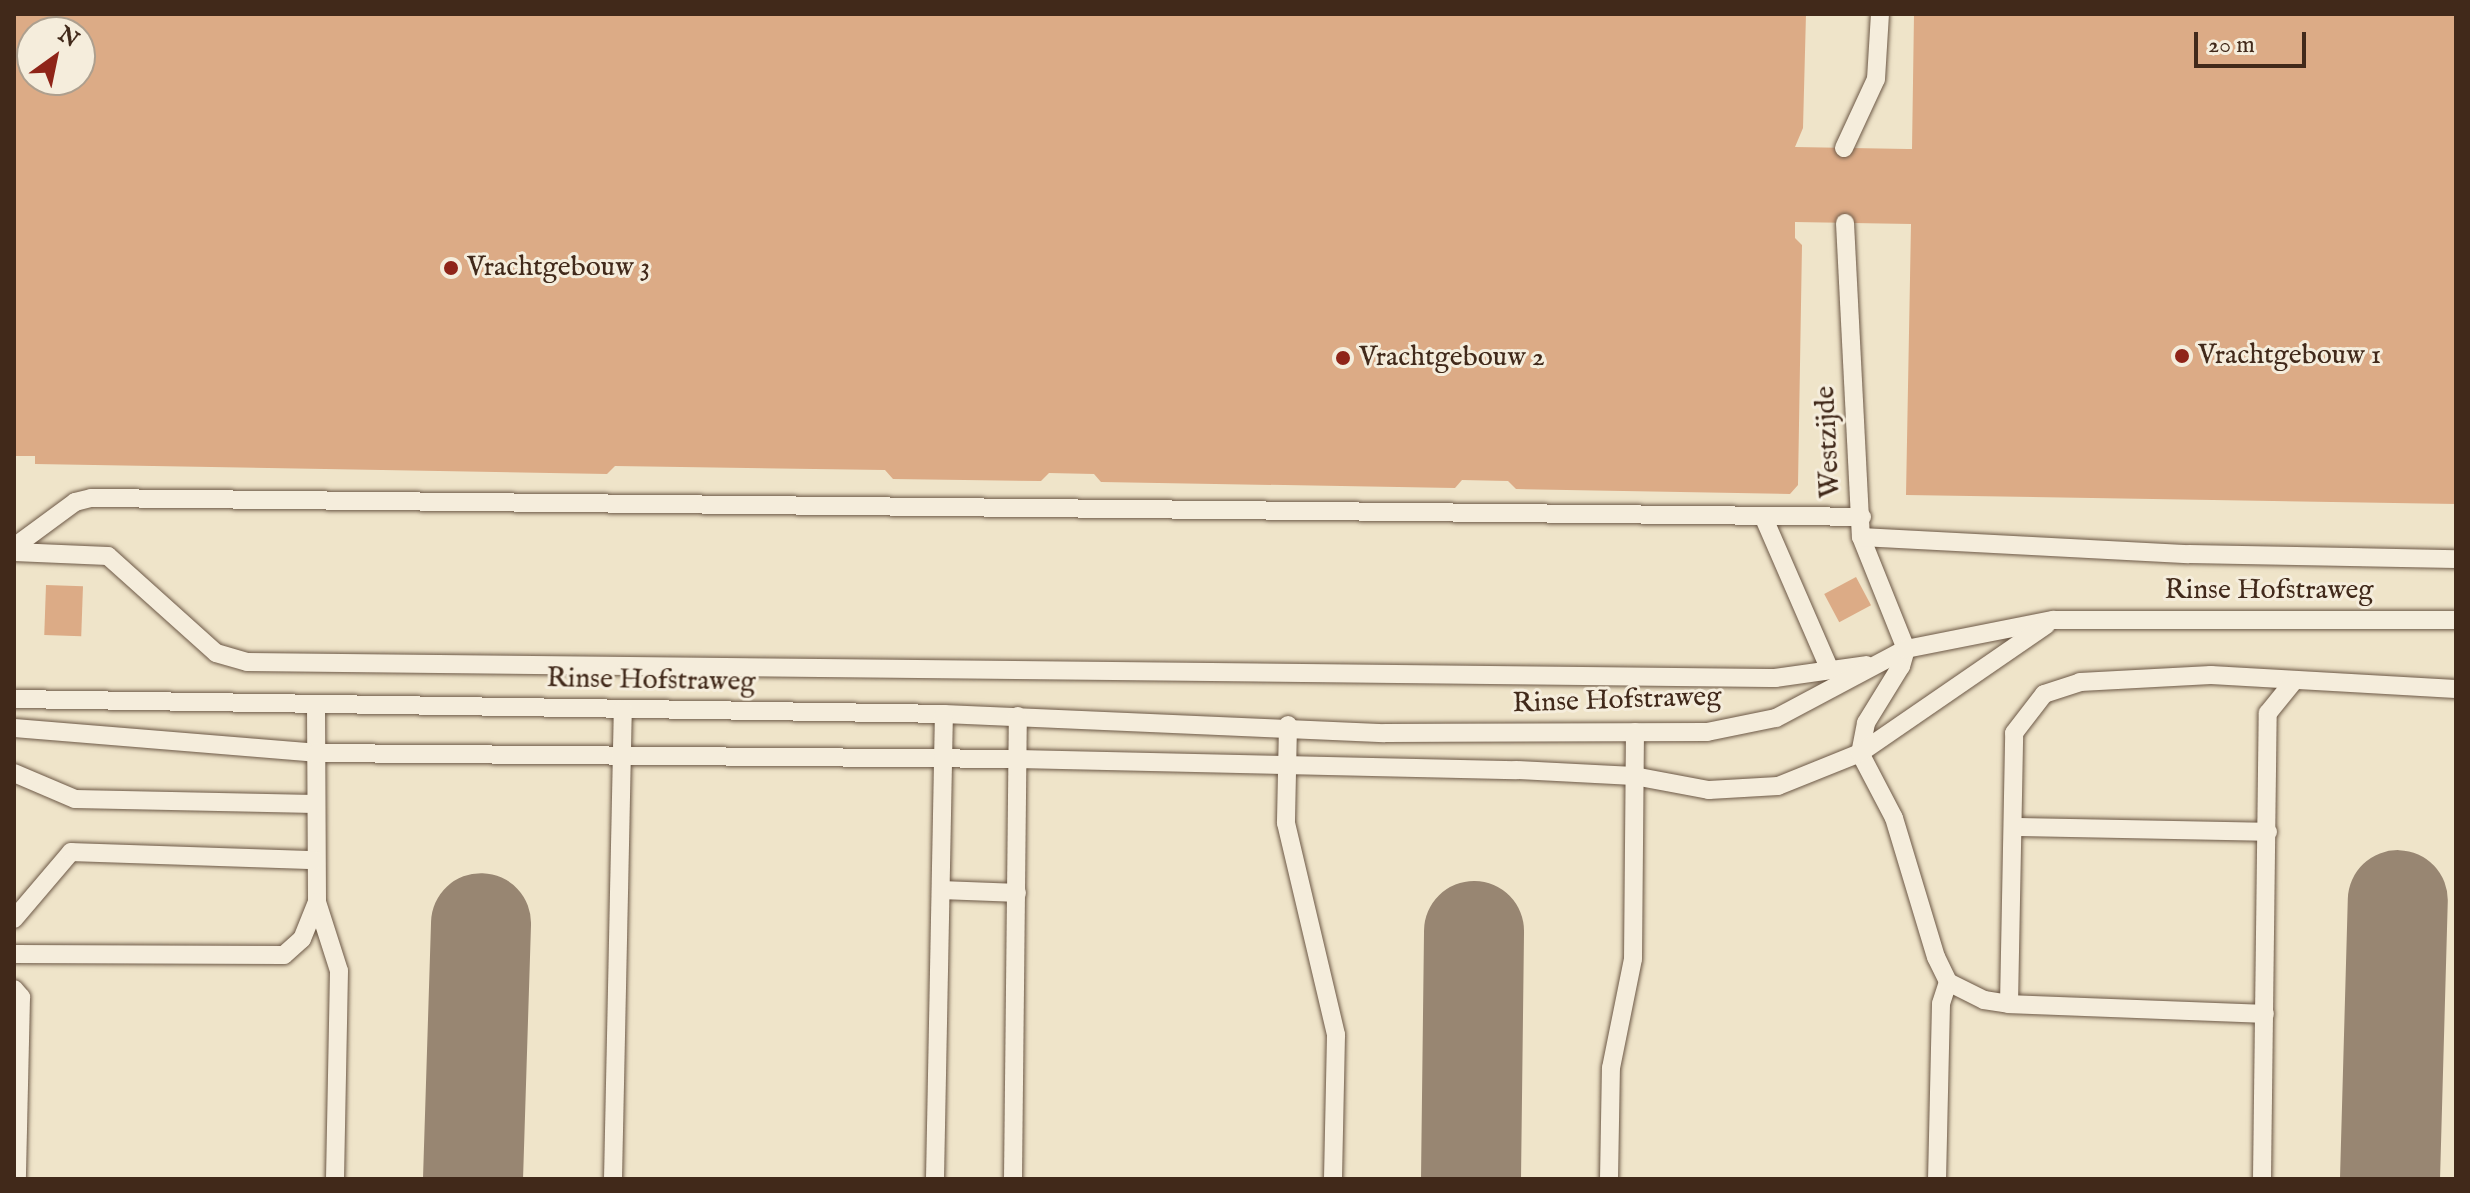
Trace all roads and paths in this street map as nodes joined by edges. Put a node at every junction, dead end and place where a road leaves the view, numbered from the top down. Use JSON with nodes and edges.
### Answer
{"nodes":[{"id":1,"x":1880,"y":14,"type":"edge"},
{"id":2,"x":1844,"y":148,"type":"dead end"},
{"id":3,"x":1845,"y":223,"type":"dead end"},
{"id":4,"x":1763,"y":516,"type":"junction"},
{"id":5,"x":1862,"y":517,"type":"junction"},
{"id":6,"x":1861,"y":537,"type":"junction"},
{"id":7,"x":14,"y":550,"type":"edge"},
{"id":8,"x":2456,"y":559,"type":"edge"},
{"id":9,"x":2053,"y":620,"type":"junction"},
{"id":10,"x":2456,"y":620,"type":"edge"},
{"id":11,"x":1906,"y":649,"type":"junction"},
{"id":12,"x":1880,"y":663,"type":"junction"},
{"id":13,"x":1830,"y":670,"type":"junction"},
{"id":14,"x":2292,"y":683,"type":"junction"},
{"id":15,"x":2456,"y":689,"type":"edge"},
{"id":16,"x":14,"y":699,"type":"edge"},
{"id":17,"x":316,"y":706,"type":"junction"},
{"id":18,"x":623,"y":709,"type":"junction"},
{"id":19,"x":944,"y":714,"type":"junction"},
{"id":20,"x":1018,"y":716,"type":"junction"},
{"id":21,"x":1288,"y":725,"type":"junction"},
{"id":22,"x":14,"y":728,"type":"edge"},
{"id":23,"x":1635,"y":732,"type":"junction"},
{"id":24,"x":316,"y":753,"type":"junction"},
{"id":25,"x":1860,"y":753,"type":"junction"},
{"id":26,"x":622,"y":755,"type":"junction"},
{"id":27,"x":1018,"y":759,"type":"junction"},
{"id":28,"x":946,"y":762,"type":"junction"},
{"id":29,"x":1284,"y":765,"type":"junction"},
{"id":30,"x":14,"y":773,"type":"edge"},
{"id":31,"x":1634,"y":776,"type":"junction"},
{"id":32,"x":315,"y":804,"type":"junction"},
{"id":33,"x":2015,"y":827,"type":"junction"},
{"id":34,"x":2268,"y":832,"type":"junction"},
{"id":35,"x":315,"y":860,"type":"junction"},
{"id":36,"x":943,"y":890,"type":"junction"},
{"id":37,"x":1017,"y":893,"type":"junction"},
{"id":38,"x":317,"y":902,"type":"junction"},
{"id":39,"x":14,"y":919,"type":"edge"},
{"id":40,"x":14,"y":954,"type":"edge"},
{"id":41,"x":1948,"y":982,"type":"junction"},
{"id":42,"x":14,"y":989,"type":"edge"},
{"id":43,"x":2009,"y":1004,"type":"junction"},
{"id":44,"x":2265,"y":1014,"type":"junction"},
{"id":45,"x":17,"y":1179,"type":"edge"},
{"id":46,"x":335,"y":1179,"type":"edge"},
{"id":47,"x":613,"y":1179,"type":"edge"},
{"id":48,"x":935,"y":1179,"type":"edge"},
{"id":49,"x":1013,"y":1179,"type":"edge"},
{"id":50,"x":1333,"y":1179,"type":"edge"},
{"id":51,"x":1609,"y":1179,"type":"edge"},
{"id":52,"x":1937,"y":1179,"type":"edge"},
{"id":53,"x":2262,"y":1179,"type":"edge"}],
"edges":[{"from":1,"to":2,"type":"lane"},
{"from":3,"to":5,"type":"lane","name":"Westzijde"},
{"from":4,"to":5,"type":"lane"},
{"from":4,"to":7,"type":"lane"},
{"from":4,"to":13,"type":"lane"},
{"from":5,"to":6,"type":"lane","name":"Westzijde"},
{"from":6,"to":8,"type":"lane"},
{"from":6,"to":11,"type":"lane","name":"Westzijde"},
{"from":7,"to":13,"type":"lane"},
{"from":9,"to":10,"type":"lane","name":"Rinse Hofstraweg"},
{"from":9,"to":11,"type":"lane","name":"Rinse Hofstraweg"},
{"from":9,"to":25,"type":"lane"},
{"from":11,"to":12,"type":"lane","name":"Rinse Hofstraweg"},
{"from":11,"to":25,"type":"lane"},
{"from":12,"to":13,"type":"lane"},
{"from":12,"to":23,"type":"lane","name":"Rinse Hofstraweg"},
{"from":14,"to":15,"type":"lane"},
{"from":14,"to":33,"type":"lane"},
{"from":14,"to":34,"type":"lane"},
{"from":16,"to":17,"type":"lane","name":"Rinse Hofstraweg"},
{"from":17,"to":18,"type":"lane","name":"Rinse Hofstraweg"},
{"from":17,"to":24,"type":"lane"},
{"from":18,"to":19,"type":"lane","name":"Rinse Hofstraweg"},
{"from":18,"to":26,"type":"lane"},
{"from":19,"to":20,"type":"lane","name":"Rinse Hofstraweg"},
{"from":19,"to":28,"type":"lane"},
{"from":20,"to":21,"type":"lane","name":"Rinse Hofstraweg"},
{"from":20,"to":27,"type":"lane"},
{"from":21,"to":23,"type":"lane","name":"Rinse Hofstraweg"},
{"from":21,"to":29,"type":"lane"},
{"from":22,"to":24,"type":"lane"},
{"from":23,"to":31,"type":"lane"},
{"from":24,"to":26,"type":"lane"},
{"from":24,"to":32,"type":"lane"},
{"from":25,"to":31,"type":"lane"},
{"from":25,"to":41,"type":"lane"},
{"from":26,"to":28,"type":"lane"},
{"from":26,"to":47,"type":"lane"},
{"from":27,"to":28,"type":"lane"},
{"from":27,"to":29,"type":"lane"},
{"from":27,"to":37,"type":"lane"},
{"from":28,"to":36,"type":"lane"},
{"from":29,"to":31,"type":"lane"},
{"from":29,"to":50,"type":"lane"},
{"from":30,"to":32,"type":"lane"},
{"from":31,"to":51,"type":"lane"},
{"from":32,"to":35,"type":"lane"},
{"from":33,"to":34,"type":"lane"},
{"from":33,"to":43,"type":"lane"},
{"from":34,"to":44,"type":"lane"},
{"from":35,"to":38,"type":"lane"},
{"from":35,"to":39,"type":"lane"},
{"from":36,"to":37,"type":"lane"},
{"from":36,"to":48,"type":"lane"},
{"from":37,"to":49,"type":"lane"},
{"from":38,"to":40,"type":"lane"},
{"from":38,"to":46,"type":"lane"},
{"from":41,"to":43,"type":"lane"},
{"from":41,"to":52,"type":"lane"},
{"from":42,"to":45,"type":"lane"},
{"from":43,"to":44,"type":"lane"},
{"from":44,"to":53,"type":"lane"}]}
